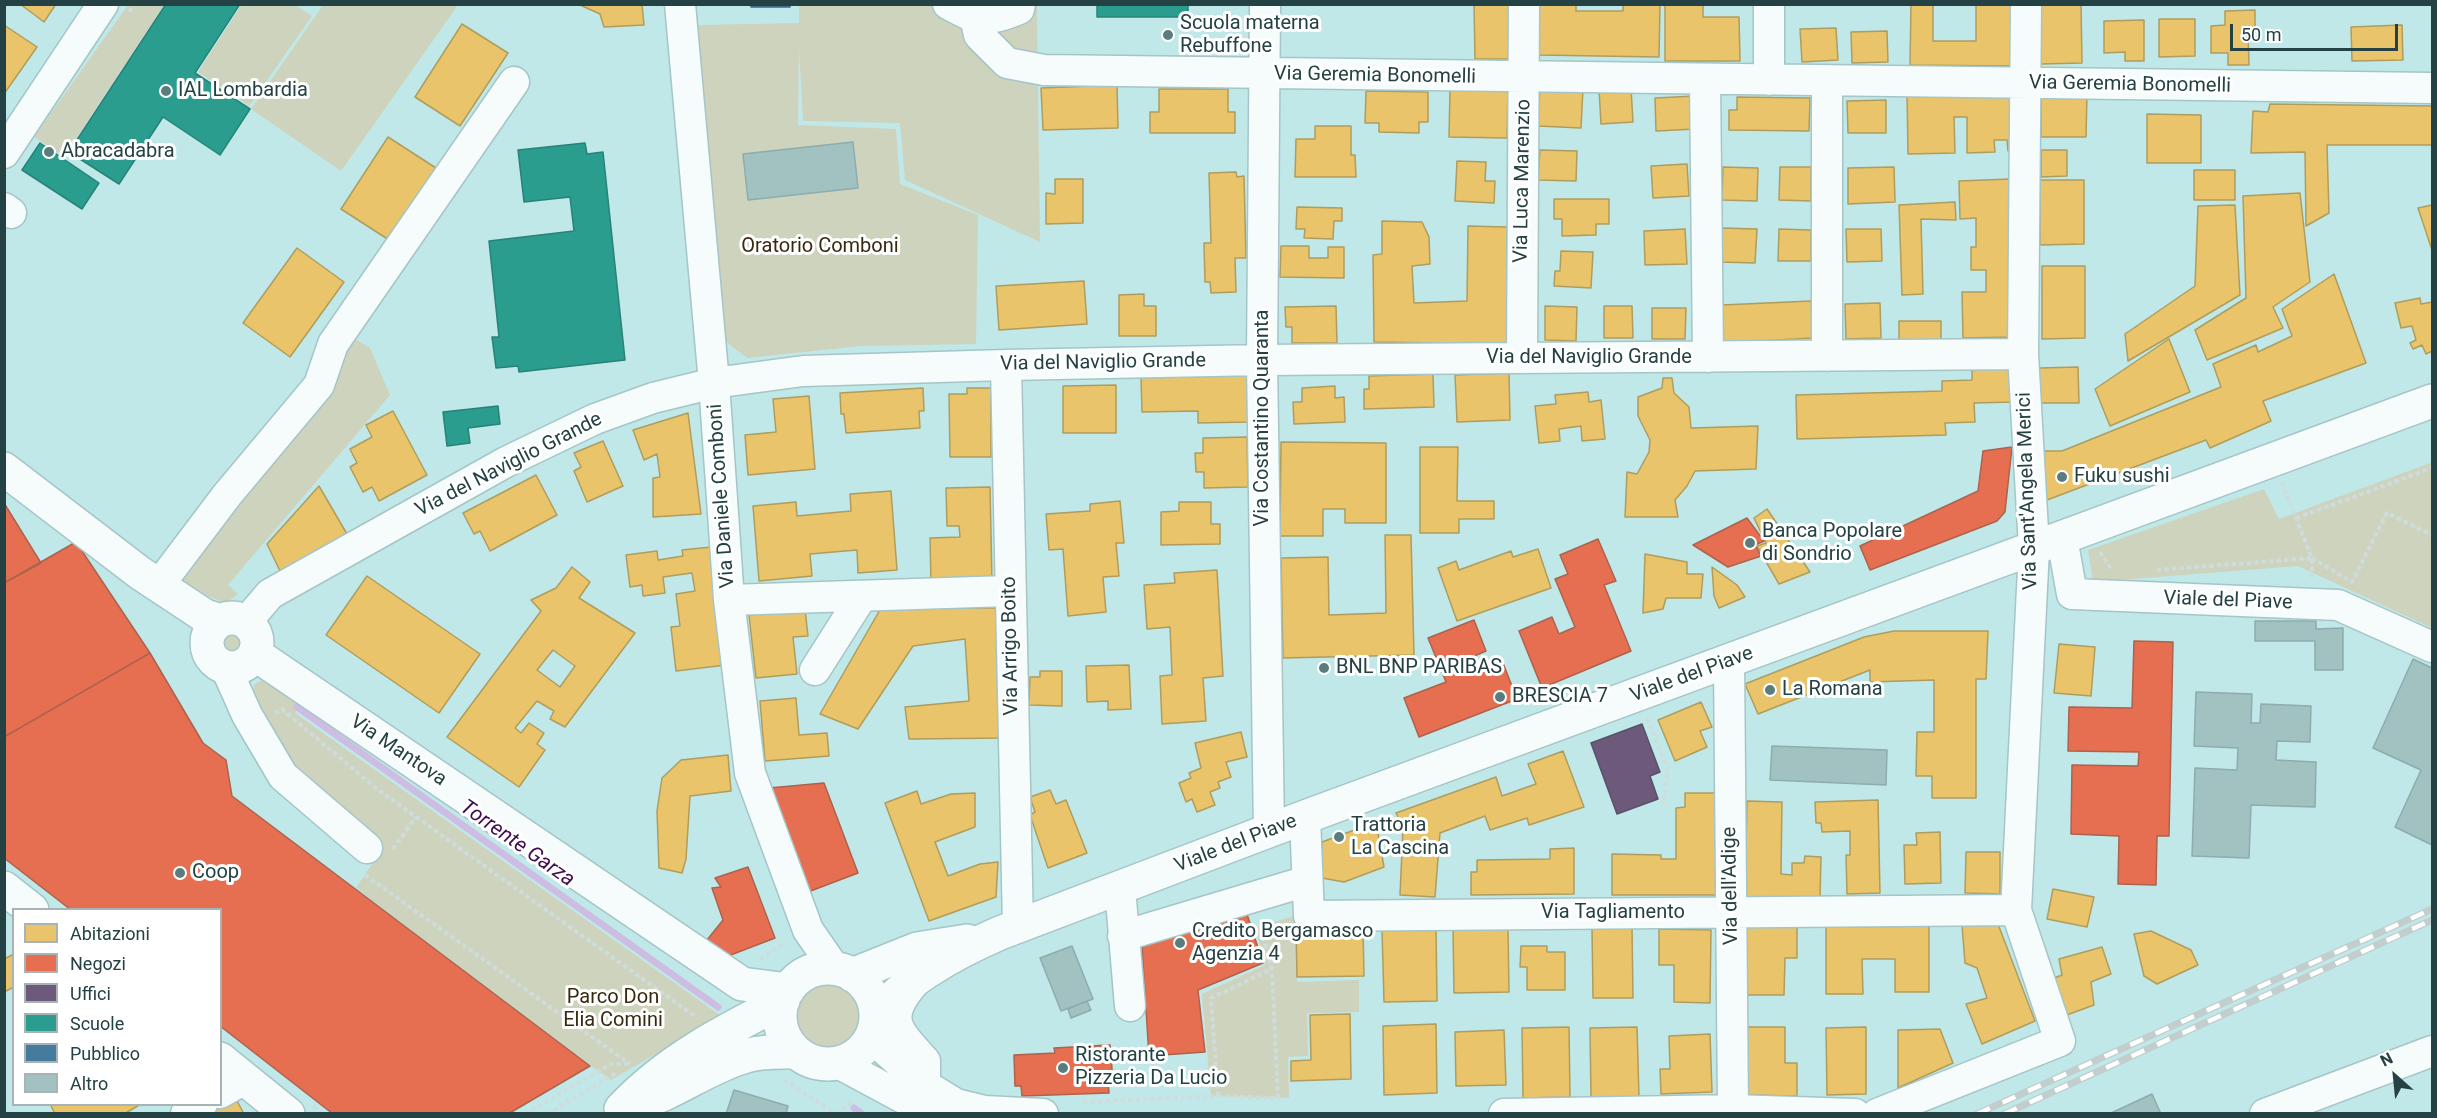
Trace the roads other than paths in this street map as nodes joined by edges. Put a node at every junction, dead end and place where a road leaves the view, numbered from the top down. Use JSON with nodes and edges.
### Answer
{"nodes":[{"id":1,"x":103,"y":4,"type":"edge"},
{"id":2,"x":680,"y":4,"type":"edge"},
{"id":3,"x":948,"y":4,"type":"edge"},
{"id":4,"x":1020,"y":4,"type":"edge"},
{"id":5,"x":1265,"y":4,"type":"edge"},
{"id":6,"x":1524,"y":4,"type":"edge"},
{"id":7,"x":1769,"y":4,"type":"edge"},
{"id":8,"x":2026,"y":4,"type":"edge"},
{"id":9,"x":975,"y":17,"type":"junction"},
{"id":10,"x":1265,"y":75,"type":"junction"},
{"id":11,"x":1524,"y":77,"type":"junction"},
{"id":12,"x":1705,"y":80,"type":"junction"},
{"id":13,"x":1769,"y":81,"type":"junction"},
{"id":14,"x":1827,"y":81,"type":"junction"},
{"id":15,"x":514,"y":82,"type":"dead end"},
{"id":16,"x":2025,"y":83,"type":"junction"},
{"id":17,"x":2433,"y":88,"type":"edge"},
{"id":18,"x":4,"y":153,"type":"edge"},
{"id":19,"x":2023,"y":354,"type":"junction"},
{"id":20,"x":1827,"y":356,"type":"junction"},
{"id":21,"x":1708,"y":357,"type":"junction"},
{"id":22,"x":1522,"y":358,"type":"junction"},
{"id":23,"x":1262,"y":360,"type":"junction"},
{"id":24,"x":1006,"y":365,"type":"junction"},
{"id":25,"x":714,"y":383,"type":"junction"},
{"id":26,"x":2433,"y":401,"type":"edge"},
{"id":27,"x":4,"y":469,"type":"edge"},
{"id":28,"x":2048,"y":543,"type":"junction"},
{"id":29,"x":159,"y":585,"type":"junction"},
{"id":30,"x":1009,"y":591,"type":"junction"},
{"id":31,"x":862,"y":596,"type":"junction"},
{"id":32,"x":729,"y":600,"type":"junction"},
{"id":33,"x":232,"y":621,"type":"junction"},
{"id":34,"x":2433,"y":647,"type":"edge"},
{"id":35,"x":1729,"y":661,"type":"junction"},
{"id":36,"x":242,"y":662,"type":"junction"},
{"id":37,"x":816,"y":670,"type":"dead end"},
{"id":38,"x":1305,"y":817,"type":"junction"},
{"id":39,"x":1269,"y":831,"type":"junction"},
{"id":40,"x":366,"y":861,"type":"road end"},
{"id":41,"x":1307,"y":881,"type":"junction"},
{"id":42,"x":4,"y":888,"type":"edge"},
{"id":43,"x":1120,"y":888,"type":"junction"},
{"id":44,"x":31,"y":908,"type":"edge"},
{"id":45,"x":2016,"y":910,"type":"junction"},
{"id":46,"x":1732,"y":912,"type":"junction"},
{"id":47,"x":1005,"y":932,"type":"junction"},
{"id":48,"x":1124,"y":936,"type":"junction"},
{"id":49,"x":843,"y":972,"type":"junction"},
{"id":50,"x":920,"y":976,"type":"junction"},
{"id":51,"x":785,"y":995,"type":"junction"},
{"id":52,"x":1130,"y":1006,"type":"dead end"},
{"id":53,"x":875,"y":1022,"type":"junction"},
{"id":54,"x":2433,"y":1051,"type":"edge"},
{"id":55,"x":838,"y":1063,"type":"junction"},
{"id":56,"x":790,"y":1066,"type":"junction"},
{"id":57,"x":229,"y":1077,"type":"edge"},
{"id":58,"x":929,"y":1099,"type":"edge"},
{"id":59,"x":1733,"y":1110,"type":"junction"},
{"id":60,"x":286,"y":1111,"type":"edge"},
{"id":61,"x":617,"y":1111,"type":"edge"},
{"id":62,"x":944,"y":1113,"type":"edge"},
{"id":63,"x":1043,"y":1113,"type":"edge"},
{"id":64,"x":1504,"y":1113,"type":"edge"},
{"id":65,"x":1855,"y":1113,"type":"edge"},
{"id":66,"x":1877,"y":1113,"type":"edge"},
{"id":67,"x":2265,"y":1113,"type":"edge"}],
"edges":[{"from":1,"to":18,"type":"street"},
{"from":2,"to":25,"type":"street","name":"Via Daniele Comboni"},
{"from":3,"to":9,"type":"street"},
{"from":4,"to":9,"type":"street"},
{"from":5,"to":10,"type":"street","name":"Via Costantino Quaranta"},
{"from":6,"to":11,"type":"street","name":"Via Luca Marenzio"},
{"from":7,"to":13,"type":"street"},
{"from":8,"to":16,"type":"street","name":"Via Sant'Angela Merici"},
{"from":9,"to":10,"type":"street","name":"Via Geremia Bonomelli"},
{"from":10,"to":11,"type":"street","name":"Via Geremia Bonomelli"},
{"from":10,"to":23,"type":"street","name":"Via Costantino Quaranta"},
{"from":11,"to":12,"type":"street","name":"Via Geremia Bonomelli"},
{"from":11,"to":22,"type":"street","name":"Via Luca Marenzio"},
{"from":12,"to":13,"type":"street","name":"Via Geremia Bonomelli"},
{"from":12,"to":21,"type":"street"},
{"from":13,"to":14,"type":"street","name":"Via Geremia Bonomelli"},
{"from":14,"to":16,"type":"street","name":"Via Geremia Bonomelli"},
{"from":14,"to":20,"type":"street"},
{"from":15,"to":29,"type":"street"},
{"from":16,"to":17,"type":"street","name":"Via Geremia Bonomelli"},
{"from":16,"to":19,"type":"street","name":"Via Sant'Angela Merici"},
{"from":19,"to":20,"type":"street","name":"Via del Naviglio Grande"},
{"from":19,"to":28,"type":"street","name":"Via Sant'Angela Merici"},
{"from":20,"to":21,"type":"street","name":"Via del Naviglio Grande"},
{"from":21,"to":22,"type":"street","name":"Via del Naviglio Grande"},
{"from":22,"to":23,"type":"street","name":"Via del Naviglio Grande"},
{"from":23,"to":24,"type":"street","name":"Via del Naviglio Grande"},
{"from":23,"to":39,"type":"street","name":"Via Costantino Quaranta"},
{"from":24,"to":25,"type":"street","name":"Via del Naviglio Grande"},
{"from":24,"to":30,"type":"street","name":"Via Arrigo Boito"},
{"from":25,"to":32,"type":"street","name":"Via Daniele Comboni"},
{"from":25,"to":33,"type":"street","name":"Via del Naviglio Grande"},
{"from":26,"to":28,"type":"main road","name":"Viale del Piave"},
{"from":27,"to":29,"type":"main road"},
{"from":28,"to":34,"type":"street","name":"Viale del Piave"},
{"from":28,"to":35,"type":"main road","name":"Viale del Piave"},
{"from":28,"to":45,"type":"street","name":"Via Sant'Angela Merici"},
{"from":29,"to":33,"type":"main road"},
{"from":30,"to":31,"type":"street"},
{"from":30,"to":47,"type":"street","name":"Via Arrigo Boito"},
{"from":31,"to":32,"type":"street"},
{"from":31,"to":37,"type":"street"},
{"from":32,"to":49,"type":"street","name":"Via Daniele Comboni"},
{"from":33,"to":36,"type":"main road"},
{"from":33,"to":36,"type":"main road","name":"Via Mantova"},
{"from":35,"to":38,"type":"main road","name":"Viale del Piave"},
{"from":35,"to":46,"type":"street","name":"Via dell'Adige"},
{"from":36,"to":40,"type":"street"},
{"from":36,"to":51,"type":"main road","name":"Via Mantova"},
{"from":38,"to":39,"type":"main road","name":"Viale del Piave"},
{"from":38,"to":41,"type":"street","name":"Via Tagliamento"},
{"from":39,"to":43,"type":"main road","name":"Viale del Piave"},
{"from":41,"to":46,"type":"street","name":"Via Tagliamento"},
{"from":41,"to":48,"type":"street"},
{"from":42,"to":44,"type":"main road"},
{"from":43,"to":47,"type":"main road","name":"Viale del Piave"},
{"from":43,"to":48,"type":"street"},
{"from":45,"to":46,"type":"street","name":"Via Tagliamento"},
{"from":45,"to":66,"type":"street","name":"Via Sant'Angela Merici"},
{"from":46,"to":59,"type":"street","name":"Via dell'Adige"},
{"from":47,"to":49,"type":"main road","name":"Viale del Piave"},
{"from":47,"to":50,"type":"main road","name":"Viale del Piave"},
{"from":48,"to":52,"type":"street"},
{"from":49,"to":51,"type":"main road"},
{"from":49,"to":53,"type":"main road"},
{"from":50,"to":53,"type":"main road","name":"Viale del Piave"},
{"from":50,"to":58,"type":"street"},
{"from":51,"to":56,"type":"main road"},
{"from":51,"to":61,"type":"main road"},
{"from":53,"to":55,"type":"main road"},
{"from":53,"to":58,"type":"street"},
{"from":54,"to":67,"type":"street"},
{"from":55,"to":56,"type":"main road"},
{"from":55,"to":58,"type":"street"},
{"from":56,"to":61,"type":"main road"},
{"from":57,"to":60,"type":"main road"},
{"from":58,"to":62,"type":"street"},
{"from":58,"to":63,"type":"street"},
{"from":59,"to":64,"type":"street"},
{"from":59,"to":65,"type":"street"}]}
